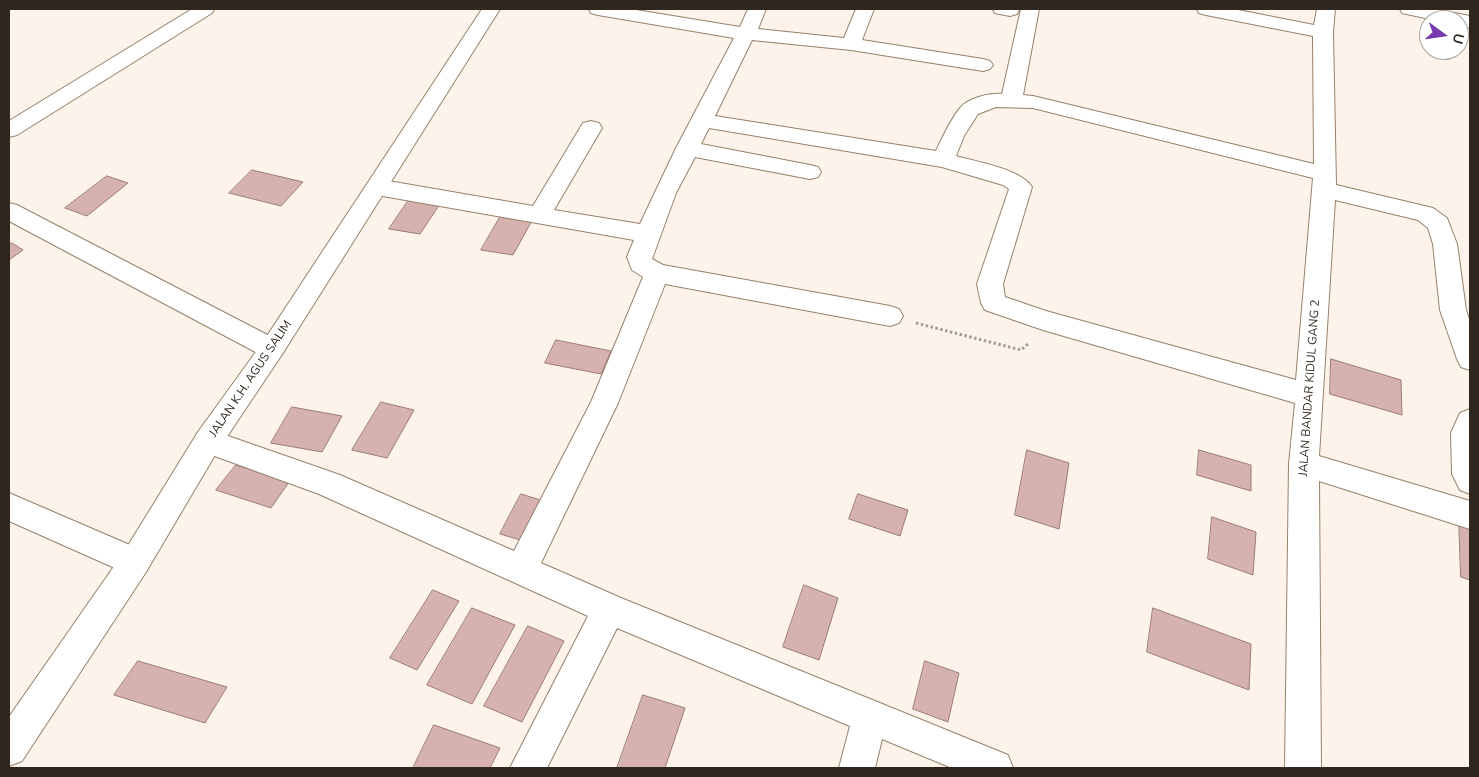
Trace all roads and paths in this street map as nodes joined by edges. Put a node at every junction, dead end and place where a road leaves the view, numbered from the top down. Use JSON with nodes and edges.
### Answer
{"nodes":[{"id":1,"x":205,"y":9,"type":"edge"},
{"id":2,"x":491,"y":9,"type":"edge"},
{"id":3,"x":598,"y":9,"type":"edge"},
{"id":4,"x":757,"y":9,"type":"edge"},
{"id":5,"x":865,"y":9,"type":"edge"},
{"id":6,"x":1030,"y":9,"type":"edge"},
{"id":7,"x":1206,"y":9,"type":"edge"},
{"id":8,"x":1409,"y":9,"type":"edge"},
{"id":9,"x":1325,"y":20,"type":"edge"},
{"id":10,"x":1470,"y":22,"type":"edge"},
{"id":11,"x":746,"y":34,"type":"junction"},
{"id":12,"x":851,"y":44,"type":"junction"},
{"id":13,"x":983,"y":64,"type":"dead end"},
{"id":14,"x":1011,"y":101,"type":"junction"},
{"id":15,"x":701,"y":120,"type":"junction"},
{"id":16,"x":592,"y":128,"type":"dead end"},
{"id":17,"x":9,"y":130,"type":"edge"},
{"id":18,"x":687,"y":148,"type":"junction"},
{"id":19,"x":944,"y":160,"type":"junction"},
{"id":20,"x":810,"y":172,"type":"dead end"},
{"id":21,"x":1325,"y":182,"type":"junction"},
{"id":22,"x":377,"y":187,"type":"junction"},
{"id":23,"x":9,"y":211,"type":"edge"},
{"id":24,"x":539,"y":215,"type":"junction"},
{"id":25,"x":647,"y":234,"type":"junction"},
{"id":26,"x":657,"y":273,"type":"junction"},
{"id":27,"x":890,"y":316,"type":"joint"},
{"id":28,"x":1043,"y":320,"type":"junction"},
{"id":29,"x":272,"y":349,"type":"junction"},
{"id":30,"x":1470,"y":359,"type":"edge"},
{"id":31,"x":1308,"y":395,"type":"junction"},
{"id":32,"x":1470,"y":422,"type":"edge"},
{"id":33,"x":208,"y":442,"type":"junction"},
{"id":34,"x":1304,"y":464,"type":"junction"},
{"id":35,"x":1470,"y":481,"type":"edge"},
{"id":36,"x":9,"y":507,"type":"edge"},
{"id":37,"x":1470,"y":515,"type":"edge"},
{"id":38,"x":135,"y":562,"type":"junction"},
{"id":39,"x":521,"y":570,"type":"junction"},
{"id":40,"x":609,"y":609,"type":"junction"},
{"id":41,"x":870,"y":717,"type":"junction"},
{"id":42,"x":9,"y":748,"type":"edge"},
{"id":43,"x":528,"y":768,"type":"edge"},
{"id":44,"x":857,"y":768,"type":"edge"},
{"id":45,"x":995,"y":768,"type":"edge"},
{"id":46,"x":1303,"y":768,"type":"edge"}],
"edges":[{"from":1,"to":17,"type":"main road"},
{"from":2,"to":22,"type":"main road","name":"JALAN K.H. AGUS SALIM"},
{"from":3,"to":11,"type":"main road"},
{"from":4,"to":11,"type":"main road"},
{"from":5,"to":12,"type":"main road"},
{"from":6,"to":14,"type":"main road"},
{"from":7,"to":9,"type":"main road"},
{"from":8,"to":10,"type":"main road"},
{"from":9,"to":21,"type":"main road","name":"JALAN BANDAR KIDUL GANG 2"},
{"from":11,"to":12,"type":"main road"},
{"from":11,"to":15,"type":"main road"},
{"from":12,"to":13,"type":"main road"},
{"from":14,"to":19,"type":"main road"},
{"from":14,"to":21,"type":"main road"},
{"from":15,"to":18,"type":"main road"},
{"from":15,"to":19,"type":"main road"},
{"from":16,"to":24,"type":"main road"},
{"from":18,"to":20,"type":"main road"},
{"from":18,"to":25,"type":"main road"},
{"from":19,"to":28,"type":"main road"},
{"from":21,"to":30,"type":"main road"},
{"from":21,"to":31,"type":"main road","name":"JALAN BANDAR KIDUL GANG 2"},
{"from":22,"to":24,"type":"main road"},
{"from":22,"to":29,"type":"main road","name":"JALAN K.H. AGUS SALIM"},
{"from":23,"to":29,"type":"main road"},
{"from":24,"to":25,"type":"main road"},
{"from":25,"to":26,"type":"main road"},
{"from":26,"to":27,"type":"main road"},
{"from":26,"to":39,"type":"main road"},
{"from":27,"to":28,"type":"path"},
{"from":28,"to":31,"type":"main road"},
{"from":29,"to":33,"type":"main road","name":"JALAN K.H. AGUS SALIM"},
{"from":31,"to":34,"type":"main road","name":"JALAN BANDAR KIDUL GANG 2"},
{"from":32,"to":35,"type":"main road"},
{"from":33,"to":38,"type":"main road","name":"JALAN K.H. AGUS SALIM"},
{"from":33,"to":39,"type":"main road"},
{"from":34,"to":37,"type":"main road"},
{"from":34,"to":46,"type":"main road","name":"JALAN BANDAR KIDUL GANG 2"},
{"from":36,"to":38,"type":"main road"},
{"from":38,"to":42,"type":"main road","name":"JALAN K.H. AGUS SALIM"},
{"from":39,"to":40,"type":"main road"},
{"from":40,"to":41,"type":"main road"},
{"from":40,"to":43,"type":"main road"},
{"from":41,"to":44,"type":"main road"},
{"from":41,"to":45,"type":"main road"}]}
